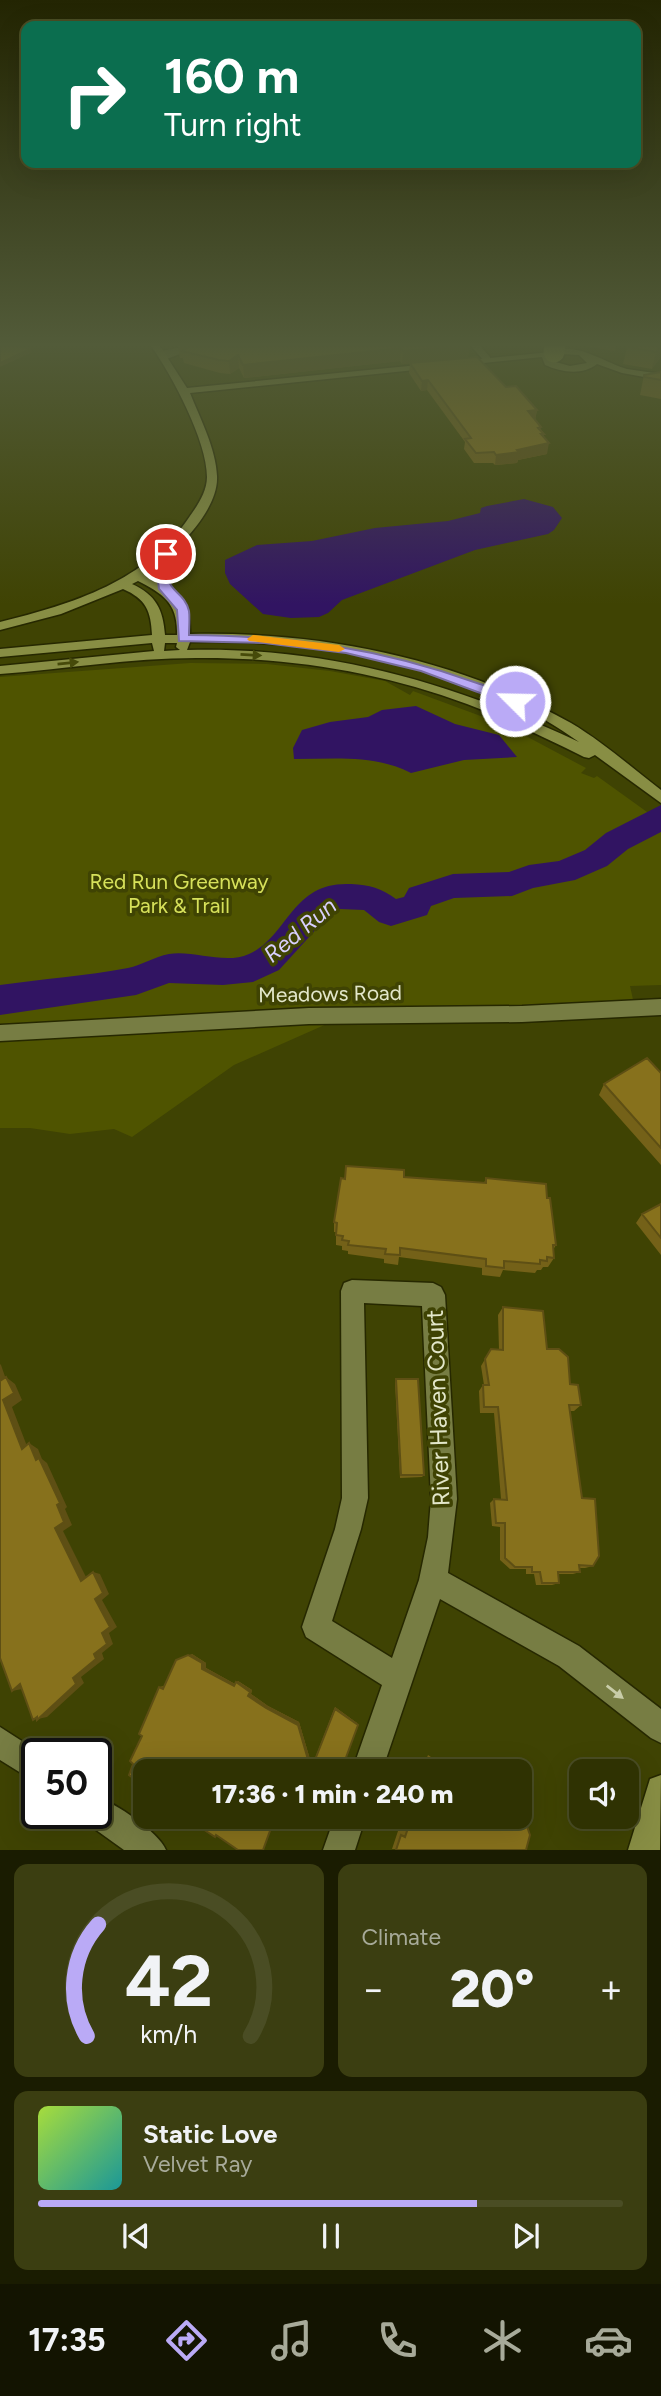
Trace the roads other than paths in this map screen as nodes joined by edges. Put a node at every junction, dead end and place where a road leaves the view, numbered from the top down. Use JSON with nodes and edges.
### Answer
{"nodes":[{"id":1,"x":200,"y":432,"type":"edge"},
{"id":2,"x":166,"y":554,"type":"junction"},
{"id":3,"x":136,"y":574,"type":"junction"},
{"id":4,"x":122,"y":584,"type":"junction"},
{"id":5,"x":165,"y":589,"type":"junction"},
{"id":6,"x":91,"y":599,"type":"junction"},
{"id":7,"x":153,"y":602,"type":"junction"},
{"id":8,"x":0,"y":626,"type":"edge"},
{"id":9,"x":184,"y":638,"type":"junction"},
{"id":10,"x":159,"y":639,"type":"junction"},
{"id":11,"x":0,"y":653,"type":"edge"},
{"id":12,"x":182,"y":654,"type":"junction"},
{"id":13,"x":160,"y":655,"type":"junction"},
{"id":14,"x":0,"y":670,"type":"edge"},
{"id":15,"x":617,"y":766,"type":"junction"},
{"id":16,"x":661,"y":798,"type":"edge"},
{"id":17,"x":661,"y":1007,"type":"edge"},
{"id":18,"x":0,"y":1033,"type":"edge"},
{"id":19,"x":433,"y":1580,"type":"junction"},
{"id":20,"x":400,"y":1680,"type":"junction"},
{"id":21,"x":661,"y":1728,"type":"edge"},
{"id":22,"x":0,"y":1742,"type":"edge"},
{"id":23,"x":21,"y":1757,"type":"edge"},
{"id":24,"x":371,"y":1759,"type":"edge"},
{"id":25,"x":661,"y":1790,"type":"edge"},
{"id":26,"x":112,"y":1823,"type":"edge"},
{"id":27,"x":346,"y":1829,"type":"edge"},
{"id":28,"x":150,"y":1850,"type":"edge"},
{"id":29,"x":339,"y":1850,"type":"edge"},
{"id":30,"x":644,"y":1850,"type":"edge"}],
"edges":[{"from":1,"to":2,"type":"street"},
{"from":2,"to":3,"type":"street"},
{"from":2,"to":5,"type":"street"},
{"from":3,"to":4,"type":"street"},
{"from":3,"to":5,"type":"street"},
{"from":4,"to":6,"type":"street"},
{"from":4,"to":7,"type":"street"},
{"from":5,"to":9,"type":"street"},
{"from":6,"to":7,"type":"street"},
{"from":6,"to":8,"type":"street"},
{"from":7,"to":10,"type":"street"},
{"from":9,"to":10,"type":"street"},
{"from":9,"to":12,"type":"street"},
{"from":9,"to":15,"type":"street"},
{"from":10,"to":11,"type":"street"},
{"from":10,"to":13,"type":"street"},
{"from":12,"to":13,"type":"street"},
{"from":12,"to":15,"type":"street","one_way":true},
{"from":14,"to":13,"type":"street","one_way":true},
{"from":15,"to":16,"type":"street"},
{"from":17,"to":18,"type":"street","name":"Meadows Road"},
{"from":19,"to":20,"type":"street","name":"River Haven Court"},
{"from":19,"to":20,"type":"street","name":"River Haven Court"},
{"from":19,"to":21,"type":"street","one_way":true},
{"from":20,"to":24,"type":"street","name":"River Haven Court"},
{"from":22,"to":23,"type":"street"},
{"from":25,"to":30,"type":"street"},
{"from":26,"to":28,"type":"street"},
{"from":27,"to":29,"type":"street"}]}
